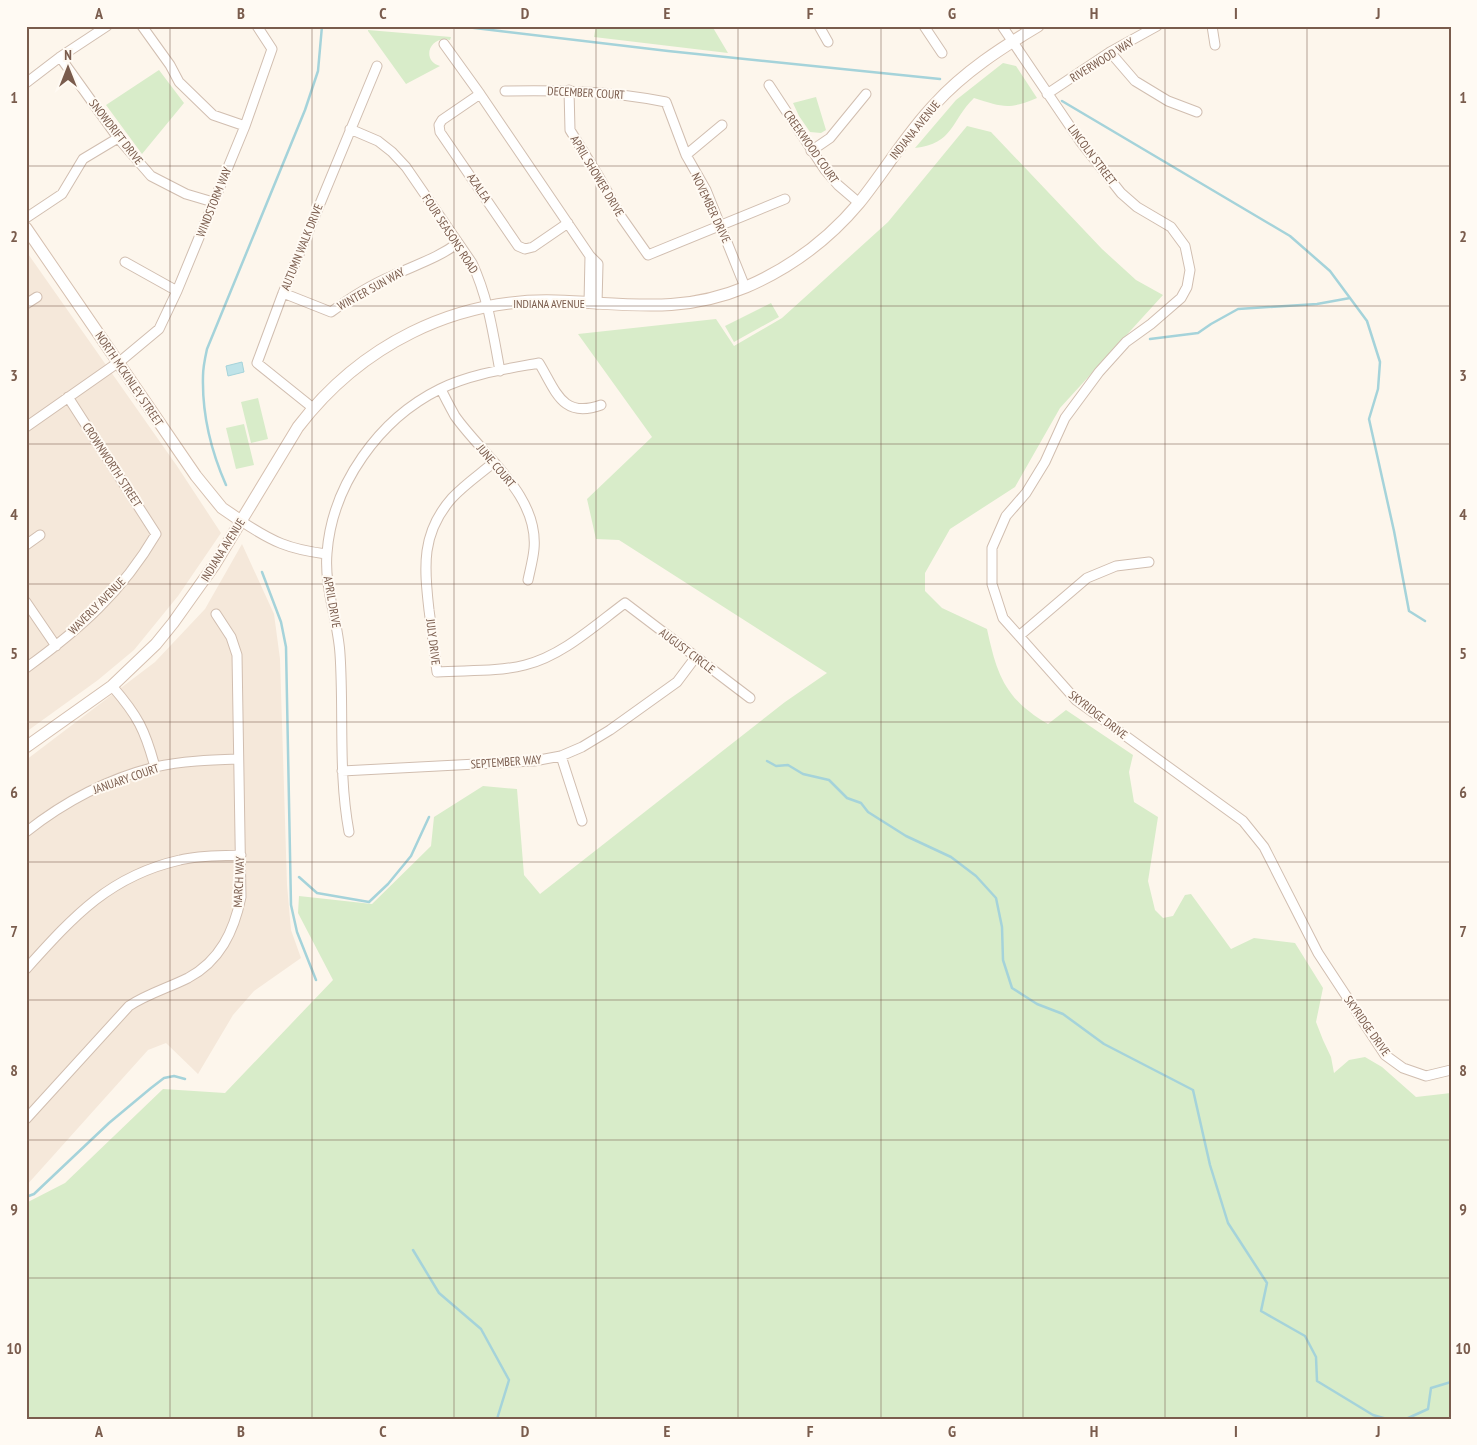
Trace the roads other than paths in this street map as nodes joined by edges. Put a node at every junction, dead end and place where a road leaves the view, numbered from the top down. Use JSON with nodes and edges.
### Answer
{"nodes":[{"id":1,"x":107,"y":26,"type":"edge"},
{"id":2,"x":142,"y":26,"type":"edge"},
{"id":3,"x":257,"y":26,"type":"edge"},
{"id":4,"x":818,"y":26,"type":"edge"},
{"id":5,"x":924,"y":26,"type":"edge"},
{"id":6,"x":1002,"y":26,"type":"edge"},
{"id":7,"x":1038,"y":26,"type":"edge"},
{"id":8,"x":1157,"y":26,"type":"edge"},
{"id":9,"x":1212,"y":26,"type":"edge"},
{"id":10,"x":1012,"y":41,"type":"junction"},
{"id":11,"x":828,"y":42,"type":"dead end"},
{"id":12,"x":444,"y":44,"type":"dead end"},
{"id":13,"x":1215,"y":45,"type":"dead end"},
{"id":14,"x":1110,"y":52,"type":"junction"},
{"id":15,"x":942,"y":53,"type":"dead end"},
{"id":16,"x":60,"y":57,"type":"junction"},
{"id":17,"x":378,"y":66,"type":"dead end"},
{"id":18,"x":26,"y":83,"type":"edge"},
{"id":19,"x":769,"y":85,"type":"dead end"},
{"id":20,"x":569,"y":90,"type":"junction"},
{"id":21,"x":505,"y":91,"type":"dead end"},
{"id":22,"x":480,"y":94,"type":"junction"},
{"id":23,"x":866,"y":94,"type":"dead end"},
{"id":24,"x":1047,"y":94,"type":"junction"},
{"id":25,"x":666,"y":102,"type":"joint"},
{"id":26,"x":1197,"y":112,"type":"dead end"},
{"id":27,"x":722,"y":125,"type":"dead end"},
{"id":28,"x":245,"y":126,"type":"junction"},
{"id":29,"x":350,"y":129,"type":"junction"},
{"id":30,"x":118,"y":138,"type":"junction"},
{"id":31,"x":811,"y":151,"type":"junction"},
{"id":32,"x":686,"y":155,"type":"junction"},
{"id":33,"x":785,"y":200,"type":"dead end"},
{"id":34,"x":213,"y":202,"type":"junction"},
{"id":35,"x":859,"y":203,"type":"junction"},
{"id":36,"x":26,"y":218,"type":"edge"},
{"id":37,"x":568,"y":223,"type":"junction"},
{"id":38,"x":721,"y":225,"type":"junction"},
{"id":39,"x":26,"y":228,"type":"edge"},
{"id":40,"x":458,"y":243,"type":"junction"},
{"id":41,"x":125,"y":262,"type":"dead end"},
{"id":42,"x":1190,"y":270,"type":"joint"},
{"id":43,"x":745,"y":287,"type":"junction"},
{"id":44,"x":177,"y":291,"type":"junction"},
{"id":45,"x":283,"y":293,"type":"junction"},
{"id":46,"x":37,"y":297,"type":"dead end"},
{"id":47,"x":26,"y":304,"type":"edge"},
{"id":48,"x":593,"y":304,"type":"junction"},
{"id":49,"x":488,"y":307,"type":"junction"},
{"id":50,"x":118,"y":362,"type":"junction"},
{"id":51,"x":500,"y":370,"type":"junction"},
{"id":52,"x":441,"y":388,"type":"junction"},
{"id":53,"x":68,"y":397,"type":"junction"},
{"id":54,"x":601,"y":405,"type":"dead end"},
{"id":55,"x":313,"y":408,"type":"junction"},
{"id":56,"x":26,"y":427,"type":"edge"},
{"id":57,"x":493,"y":463,"type":"junction"},
{"id":58,"x":241,"y":521,"type":"junction"},
{"id":59,"x":156,"y":534,"type":"joint"},
{"id":60,"x":40,"y":535,"type":"dead end"},
{"id":61,"x":26,"y":545,"type":"edge"},
{"id":62,"x":326,"y":554,"type":"junction"},
{"id":63,"x":1149,"y":562,"type":"dead end"},
{"id":64,"x":528,"y":580,"type":"dead end"},
{"id":65,"x":26,"y":602,"type":"edge"},
{"id":66,"x":625,"y":604,"type":"joint"},
{"id":67,"x":216,"y":614,"type":"dead end"},
{"id":68,"x":1019,"y":636,"type":"junction"},
{"id":69,"x":56,"y":646,"type":"junction"},
{"id":70,"x":695,"y":658,"type":"junction"},
{"id":71,"x":26,"y":668,"type":"edge"},
{"id":72,"x":112,"y":686,"type":"junction"},
{"id":73,"x":750,"y":698,"type":"dead end"},
{"id":74,"x":26,"y":747,"type":"edge"},
{"id":75,"x":561,"y":756,"type":"junction"},
{"id":76,"x":238,"y":759,"type":"junction"},
{"id":77,"x":155,"y":767,"type":"junction"},
{"id":78,"x":342,"y":771,"type":"junction"},
{"id":79,"x":582,"y":822,"type":"dead end"},
{"id":80,"x":26,"y":832,"type":"edge"},
{"id":81,"x":349,"y":832,"type":"dead end"},
{"id":82,"x":241,"y":855,"type":"junction"},
{"id":83,"x":26,"y":969,"type":"edge"},
{"id":84,"x":1451,"y":1070,"type":"edge"},
{"id":85,"x":26,"y":1119,"type":"edge"}],
"edges":[{"from":1,"to":16,"type":"street"},
{"from":2,"to":28,"type":"street"},
{"from":3,"to":28,"type":"street","name":"WINDSTORM WAY"},
{"from":4,"to":11,"type":"street"},
{"from":5,"to":15,"type":"street"},
{"from":6,"to":10,"type":"street","name":"LINCOLN STREET"},
{"from":7,"to":10,"type":"street","name":"INDIANA AVENUE"},
{"from":8,"to":14,"type":"street","name":"RIVERWOOD WAY"},
{"from":9,"to":13,"type":"street"},
{"from":10,"to":24,"type":"street","name":"LINCOLN STREET"},
{"from":10,"to":35,"type":"street","name":"INDIANA AVENUE"},
{"from":12,"to":22,"type":"street"},
{"from":14,"to":24,"type":"street","name":"RIVERWOOD WAY"},
{"from":14,"to":26,"type":"street"},
{"from":16,"to":18,"type":"street"},
{"from":16,"to":30,"type":"street","name":"SNOWDRIFT DRIVE"},
{"from":17,"to":29,"type":"street","name":"AUTUMN WALK DRIVE"},
{"from":19,"to":31,"type":"street","name":"CREEKWOOD COURT"},
{"from":20,"to":21,"type":"street","name":"DECEMBER COURT"},
{"from":20,"to":25,"type":"street","name":"DECEMBER COURT"},
{"from":20,"to":38,"type":"street","name":"APRIL SHOWER DRIVE"},
{"from":22,"to":37,"type":"street"},
{"from":22,"to":37,"type":"street","name":"AZALEA"},
{"from":23,"to":31,"type":"street"},
{"from":24,"to":42,"type":"street","name":"LINCOLN STREET"},
{"from":25,"to":32,"type":"street","name":"NOVEMBER DRIVE"},
{"from":27,"to":32,"type":"street"},
{"from":28,"to":34,"type":"street","name":"WINDSTORM WAY"},
{"from":29,"to":40,"type":"street","name":"FOUR SEASONS ROAD"},
{"from":29,"to":45,"type":"street","name":"AUTUMN WALK DRIVE"},
{"from":30,"to":34,"type":"street","name":"SNOWDRIFT DRIVE"},
{"from":30,"to":36,"type":"street"},
{"from":31,"to":35,"type":"street","name":"CREEKWOOD COURT"},
{"from":32,"to":38,"type":"street","name":"NOVEMBER DRIVE"},
{"from":33,"to":38,"type":"street"},
{"from":34,"to":44,"type":"street","name":"WINDSTORM WAY"},
{"from":35,"to":43,"type":"street","name":"INDIANA AVENUE"},
{"from":37,"to":48,"type":"street"},
{"from":38,"to":43,"type":"street","name":"NOVEMBER DRIVE"},
{"from":39,"to":50,"type":"street","name":"NORTH MCKINLEY STREET"},
{"from":40,"to":45,"type":"street","name":"WINTER SUN WAY"},
{"from":40,"to":49,"type":"street","name":"FOUR SEASONS ROAD"},
{"from":41,"to":44,"type":"street"},
{"from":42,"to":68,"type":"street","name":"SKYRIDGE DRIVE"},
{"from":43,"to":48,"type":"street","name":"INDIANA AVENUE"},
{"from":44,"to":50,"type":"street","name":"WINDSTORM WAY"},
{"from":45,"to":55,"type":"street","name":"AUTUMN WALK DRIVE"},
{"from":46,"to":47,"type":"street"},
{"from":48,"to":49,"type":"street","name":"INDIANA AVENUE"},
{"from":49,"to":51,"type":"street","name":"FOUR SEASONS ROAD"},
{"from":49,"to":55,"type":"street","name":"INDIANA AVENUE"},
{"from":50,"to":53,"type":"street","name":"WINDSTORM WAY"},
{"from":50,"to":58,"type":"street","name":"NORTH MCKINLEY STREET"},
{"from":51,"to":52,"type":"street","name":"APRIL DRIVE"},
{"from":51,"to":54,"type":"street","name":"APRIL DRIVE"},
{"from":52,"to":57,"type":"street","name":"JUNE COURT"},
{"from":52,"to":62,"type":"street","name":"APRIL DRIVE"},
{"from":53,"to":56,"type":"street","name":"WINDSTORM WAY"},
{"from":53,"to":59,"type":"street","name":"CROWNWORTH STREET"},
{"from":55,"to":58,"type":"street","name":"INDIANA AVENUE"},
{"from":57,"to":64,"type":"street","name":"JUNE COURT"},
{"from":57,"to":66,"type":"street","name":"JULY DRIVE"},
{"from":58,"to":62,"type":"street"},
{"from":58,"to":72,"type":"street","name":"INDIANA AVENUE"},
{"from":59,"to":69,"type":"street","name":"WAVERLY AVENUE"},
{"from":60,"to":61,"type":"street"},
{"from":62,"to":78,"type":"street","name":"APRIL DRIVE"},
{"from":63,"to":68,"type":"street"},
{"from":65,"to":69,"type":"street"},
{"from":66,"to":70,"type":"street","name":"AUGUST CIRCLE"},
{"from":67,"to":76,"type":"street","name":"MARCH WAY"},
{"from":68,"to":84,"type":"street","name":"SKYRIDGE DRIVE"},
{"from":69,"to":71,"type":"street","name":"WAVERLY AVENUE"},
{"from":70,"to":73,"type":"street","name":"AUGUST CIRCLE"},
{"from":70,"to":75,"type":"street","name":"SEPTEMBER WAY"},
{"from":72,"to":74,"type":"street","name":"INDIANA AVENUE"},
{"from":72,"to":77,"type":"street"},
{"from":75,"to":78,"type":"street","name":"SEPTEMBER WAY"},
{"from":75,"to":79,"type":"street"},
{"from":76,"to":77,"type":"street","name":"JANUARY COURT"},
{"from":76,"to":82,"type":"street","name":"MARCH WAY"},
{"from":77,"to":80,"type":"street","name":"JANUARY COURT"},
{"from":78,"to":81,"type":"street","name":"APRIL DRIVE"},
{"from":82,"to":83,"type":"street"},
{"from":82,"to":85,"type":"street","name":"MARCH WAY"}]}
